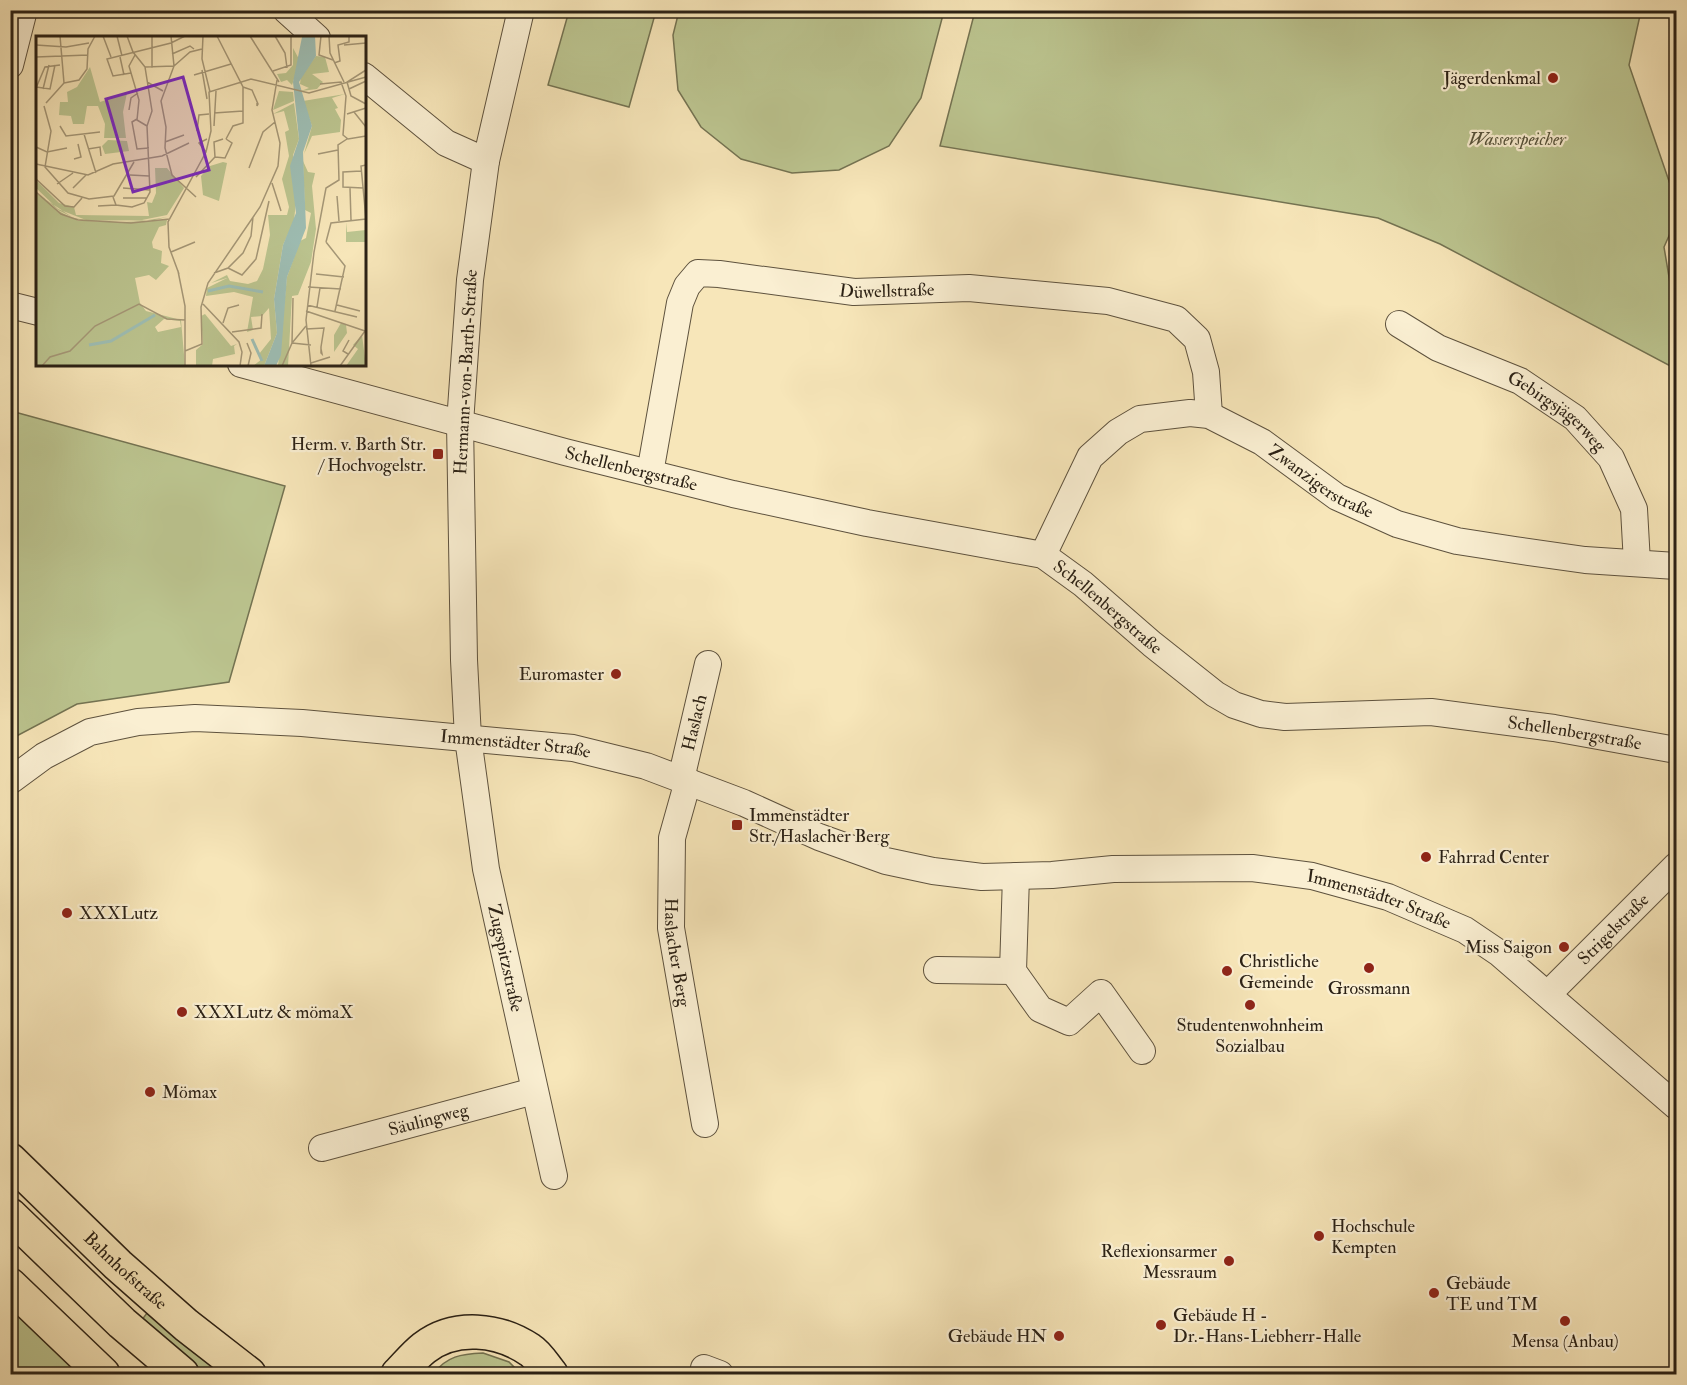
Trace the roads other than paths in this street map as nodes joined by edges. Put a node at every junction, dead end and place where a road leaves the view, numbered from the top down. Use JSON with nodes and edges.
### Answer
{"nodes":[{"id":1,"x":24,"y":10,"type":"edge"},
{"id":2,"x":521,"y":10,"type":"edge"},
{"id":3,"x":290,"y":23,"type":"edge"},
{"id":4,"x":313,"y":36,"type":"edge"},
{"id":5,"x":10,"y":65,"type":"edge"},
{"id":6,"x":366,"y":78,"type":"edge"},
{"id":7,"x":486,"y":161,"type":"junction"},
{"id":8,"x":10,"y":305,"type":"edge"},
{"id":9,"x":36,"y":312,"type":"edge"},
{"id":10,"x":1399,"y":324,"type":"dead end"},
{"id":11,"x":248,"y":366,"type":"edge"},
{"id":12,"x":1209,"y":415,"type":"junction"},
{"id":13,"x":460,"y":423,"type":"junction"},
{"id":14,"x":650,"y":473,"type":"junction"},
{"id":15,"x":1043,"y":555,"type":"junction"},
{"id":16,"x":1637,"y":563,"type":"junction"},
{"id":17,"x":1677,"y":566,"type":"edge"},
{"id":18,"x":708,"y":664,"type":"dead end"},
{"id":19,"x":468,"y":738,"type":"junction"},
{"id":20,"x":1677,"y":750,"type":"edge"},
{"id":21,"x":685,"y":780,"type":"junction"},
{"id":22,"x":10,"y":781,"type":"edge"},
{"id":23,"x":1677,"y":866,"type":"edge"},
{"id":24,"x":1016,"y":876,"type":"junction"},
{"id":25,"x":937,"y":970,"type":"dead end"},
{"id":26,"x":1013,"y":971,"type":"junction"},
{"id":27,"x":1548,"y":994,"type":"junction"},
{"id":28,"x":1142,"y":1051,"type":"dead end"},
{"id":29,"x":534,"y":1091,"type":"junction"},
{"id":30,"x":1677,"y":1106,"type":"edge"},
{"id":31,"x":705,"y":1124,"type":"dead end"},
{"id":32,"x":322,"y":1148,"type":"dead end"},
{"id":33,"x":10,"y":1160,"type":"edge"},
{"id":34,"x":554,"y":1176,"type":"dead end"},
{"id":35,"x":10,"y":1215,"type":"edge"},
{"id":36,"x":10,"y":1285,"type":"edge"},
{"id":37,"x":418,"y":1361,"type":"edge"},
{"id":38,"x":103,"y":1374,"type":"edge"},
{"id":39,"x":182,"y":1374,"type":"edge"},
{"id":40,"x":249,"y":1374,"type":"edge"},
{"id":41,"x":398,"y":1374,"type":"edge"},
{"id":42,"x":551,"y":1374,"type":"edge"}],
"edges":[{"from":1,"to":5,"type":"street"},
{"from":2,"to":7,"type":"street","name":"Hermann-von-Barth-Straße"},
{"from":3,"to":4,"type":"street"},
{"from":6,"to":7,"type":"street"},
{"from":7,"to":13,"type":"street","name":"Hermann-von-Barth-Straße"},
{"from":8,"to":9,"type":"street"},
{"from":10,"to":16,"type":"street","name":"Gebirgsjägerweg"},
{"from":11,"to":13,"type":"street","name":"Schellenbergstraße"},
{"from":12,"to":14,"type":"street","name":"Düwellstraße"},
{"from":12,"to":15,"type":"street","name":"Zwanzigerstraße"},
{"from":12,"to":16,"type":"street","name":"Zwanzigerstraße"},
{"from":13,"to":14,"type":"street","name":"Schellenbergstraße"},
{"from":13,"to":19,"type":"street","name":"Hermann-von-Barth-Straße"},
{"from":14,"to":15,"type":"street","name":"Schellenbergstraße"},
{"from":15,"to":20,"type":"street","name":"Schellenbergstraße"},
{"from":16,"to":17,"type":"street","name":"Zwanzigerstraße"},
{"from":18,"to":21,"type":"street","name":"Haslach"},
{"from":19,"to":21,"type":"street","name":"Immenstädter Straße"},
{"from":19,"to":22,"type":"street","name":"Immenstädter Straße"},
{"from":19,"to":29,"type":"street","name":"Zugspitzstraße"},
{"from":21,"to":24,"type":"street","name":"Immenstädter Straße"},
{"from":21,"to":31,"type":"street","name":"Haslacher Berg"},
{"from":23,"to":27,"type":"street","name":"Strigelstraße"},
{"from":24,"to":26,"type":"street"},
{"from":24,"to":27,"type":"street","name":"Immenstädter Straße"},
{"from":25,"to":26,"type":"street"},
{"from":26,"to":28,"type":"street"},
{"from":27,"to":30,"type":"street","name":"Immenstädter Straße"},
{"from":29,"to":32,"type":"street","name":"Säulingweg"},
{"from":29,"to":34,"type":"street","name":"Zugspitzstraße"},
{"from":33,"to":40,"type":"main road","name":"Bahnhofstraße"},
{"from":35,"to":39,"type":"main road"},
{"from":36,"to":38,"type":"main road"},
{"from":37,"to":41,"type":"main road"},
{"from":37,"to":42,"type":"main road"}]}
